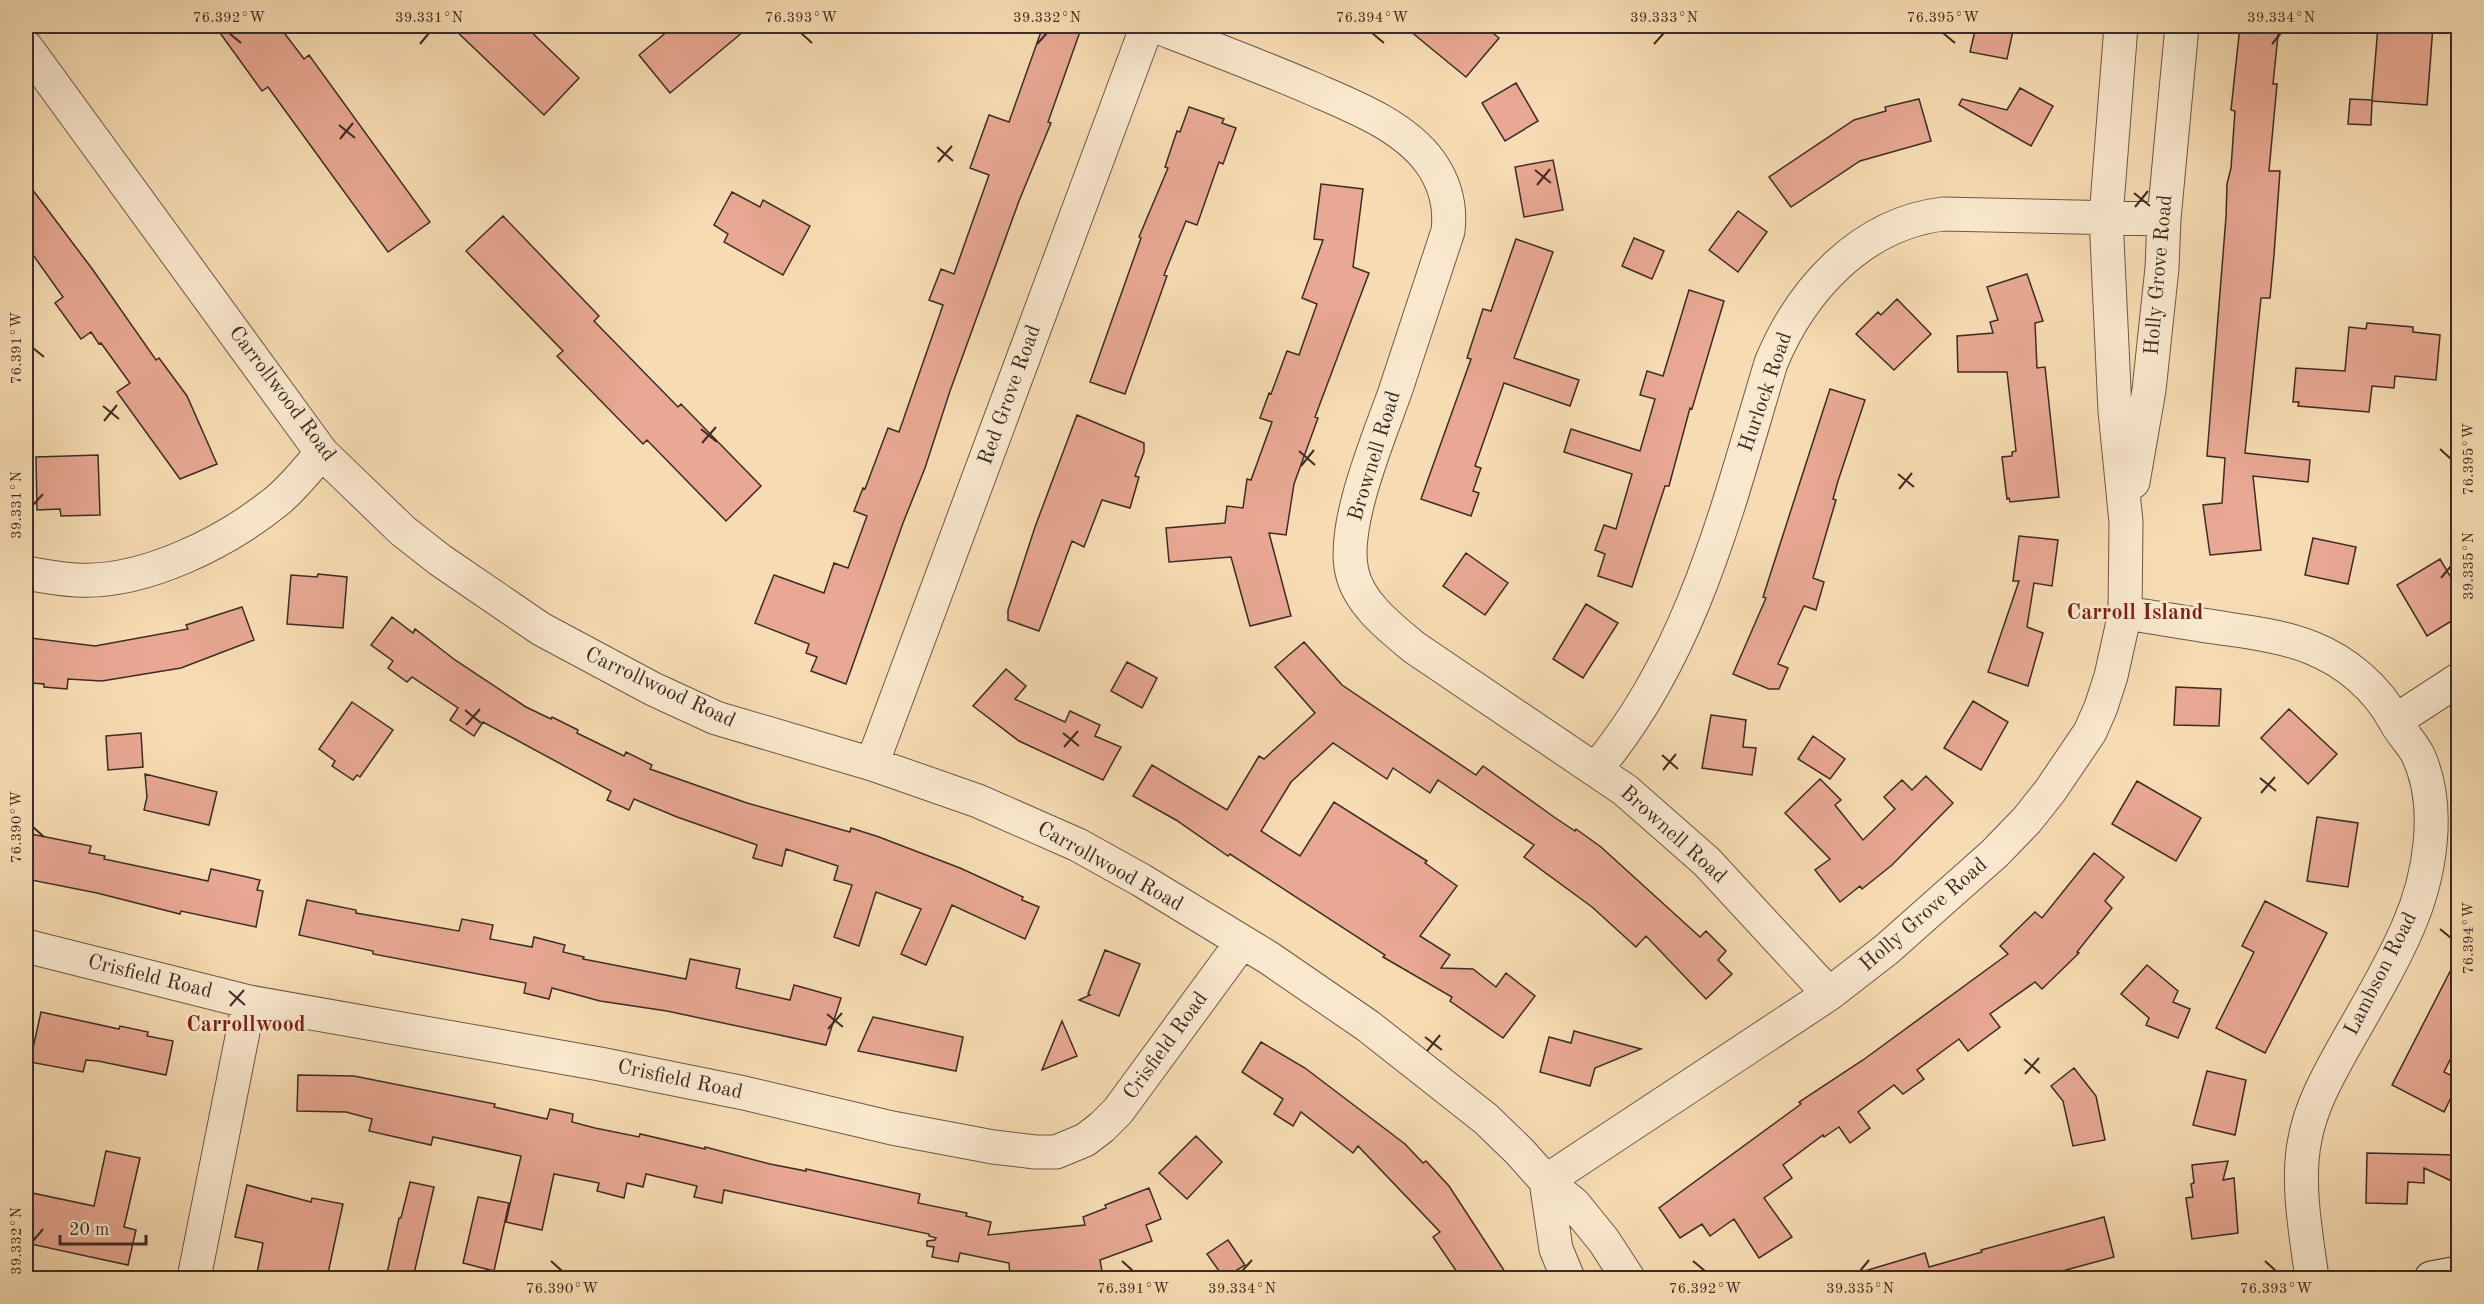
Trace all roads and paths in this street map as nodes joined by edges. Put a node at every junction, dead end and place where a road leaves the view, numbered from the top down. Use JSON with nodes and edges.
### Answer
{"nodes":[{"id":1,"x":1147,"y":26,"type":"edge"},
{"id":2,"x":1155,"y":26,"type":"edge"},
{"id":3,"x":2121,"y":26,"type":"edge"},
{"id":4,"x":2182,"y":26,"type":"edge"},
{"id":5,"x":26,"y":47,"type":"edge"},
{"id":6,"x":2106,"y":217,"type":"junction"},
{"id":7,"x":2164,"y":219,"type":"junction"},
{"id":8,"x":322,"y":453,"type":"junction"},
{"id":9,"x":2126,"y":522,"type":"junction"},
{"id":10,"x":26,"y":573,"type":"edge"},
{"id":11,"x":2125,"y":613,"type":"junction"},
{"id":12,"x":2458,"y":680,"type":"edge"},
{"id":13,"x":2395,"y":721,"type":"junction"},
{"id":14,"x":872,"y":764,"type":"junction"},
{"id":15,"x":1596,"y":769,"type":"junction"},
{"id":16,"x":1242,"y":942,"type":"junction"},
{"id":17,"x":26,"y":946,"type":"edge"},
{"id":18,"x":1829,"y":994,"type":"junction"},
{"id":19,"x":249,"y":1002,"type":"junction"},
{"id":20,"x":1546,"y":1181,"type":"junction"},
{"id":21,"x":2458,"y":1273,"type":"edge"},
{"id":22,"x":194,"y":1278,"type":"edge"},
{"id":23,"x":1568,"y":1278,"type":"edge"},
{"id":24,"x":1628,"y":1278,"type":"edge"},
{"id":25,"x":2312,"y":1278,"type":"edge"},
{"id":26,"x":2431,"y":1278,"type":"edge"}],
"edges":[{"from":1,"to":14,"type":"street","name":"Red Grove Road"},
{"from":2,"to":15,"type":"street","name":"Brownell Road"},
{"from":3,"to":6,"type":"street","name":"Holly Grove Road"},
{"from":4,"to":7,"type":"street","name":"Holly Grove Road"},
{"from":5,"to":8,"type":"street","name":"Carrollwood Road"},
{"from":6,"to":7,"type":"street","name":"Hurlock Road"},
{"from":6,"to":9,"type":"street","name":"Holly Grove Road"},
{"from":6,"to":15,"type":"street","name":"Hurlock Road"},
{"from":7,"to":9,"type":"street","name":"Holly Grove Road"},
{"from":8,"to":10,"type":"street"},
{"from":8,"to":14,"type":"street","name":"Carrollwood Road"},
{"from":9,"to":11,"type":"street","name":"Holly Grove Road"},
{"from":11,"to":13,"type":"street","name":"Lambson Road"},
{"from":11,"to":18,"type":"street","name":"Holly Grove Road"},
{"from":12,"to":13,"type":"street"},
{"from":13,"to":25,"type":"street","name":"Lambson Road"},
{"from":14,"to":16,"type":"street","name":"Carrollwood Road"},
{"from":15,"to":18,"type":"street","name":"Brownell Road"},
{"from":16,"to":19,"type":"street","name":"Crisfield Road"},
{"from":16,"to":20,"type":"street","name":"Carrollwood Road"},
{"from":17,"to":19,"type":"street","name":"Crisfield Road"},
{"from":18,"to":20,"type":"street","name":"Holly Grove Road"},
{"from":19,"to":22,"type":"street"},
{"from":20,"to":23,"type":"street"},
{"from":20,"to":24,"type":"street","name":"Carrollwood Road"},
{"from":21,"to":26,"type":"street"}]}
